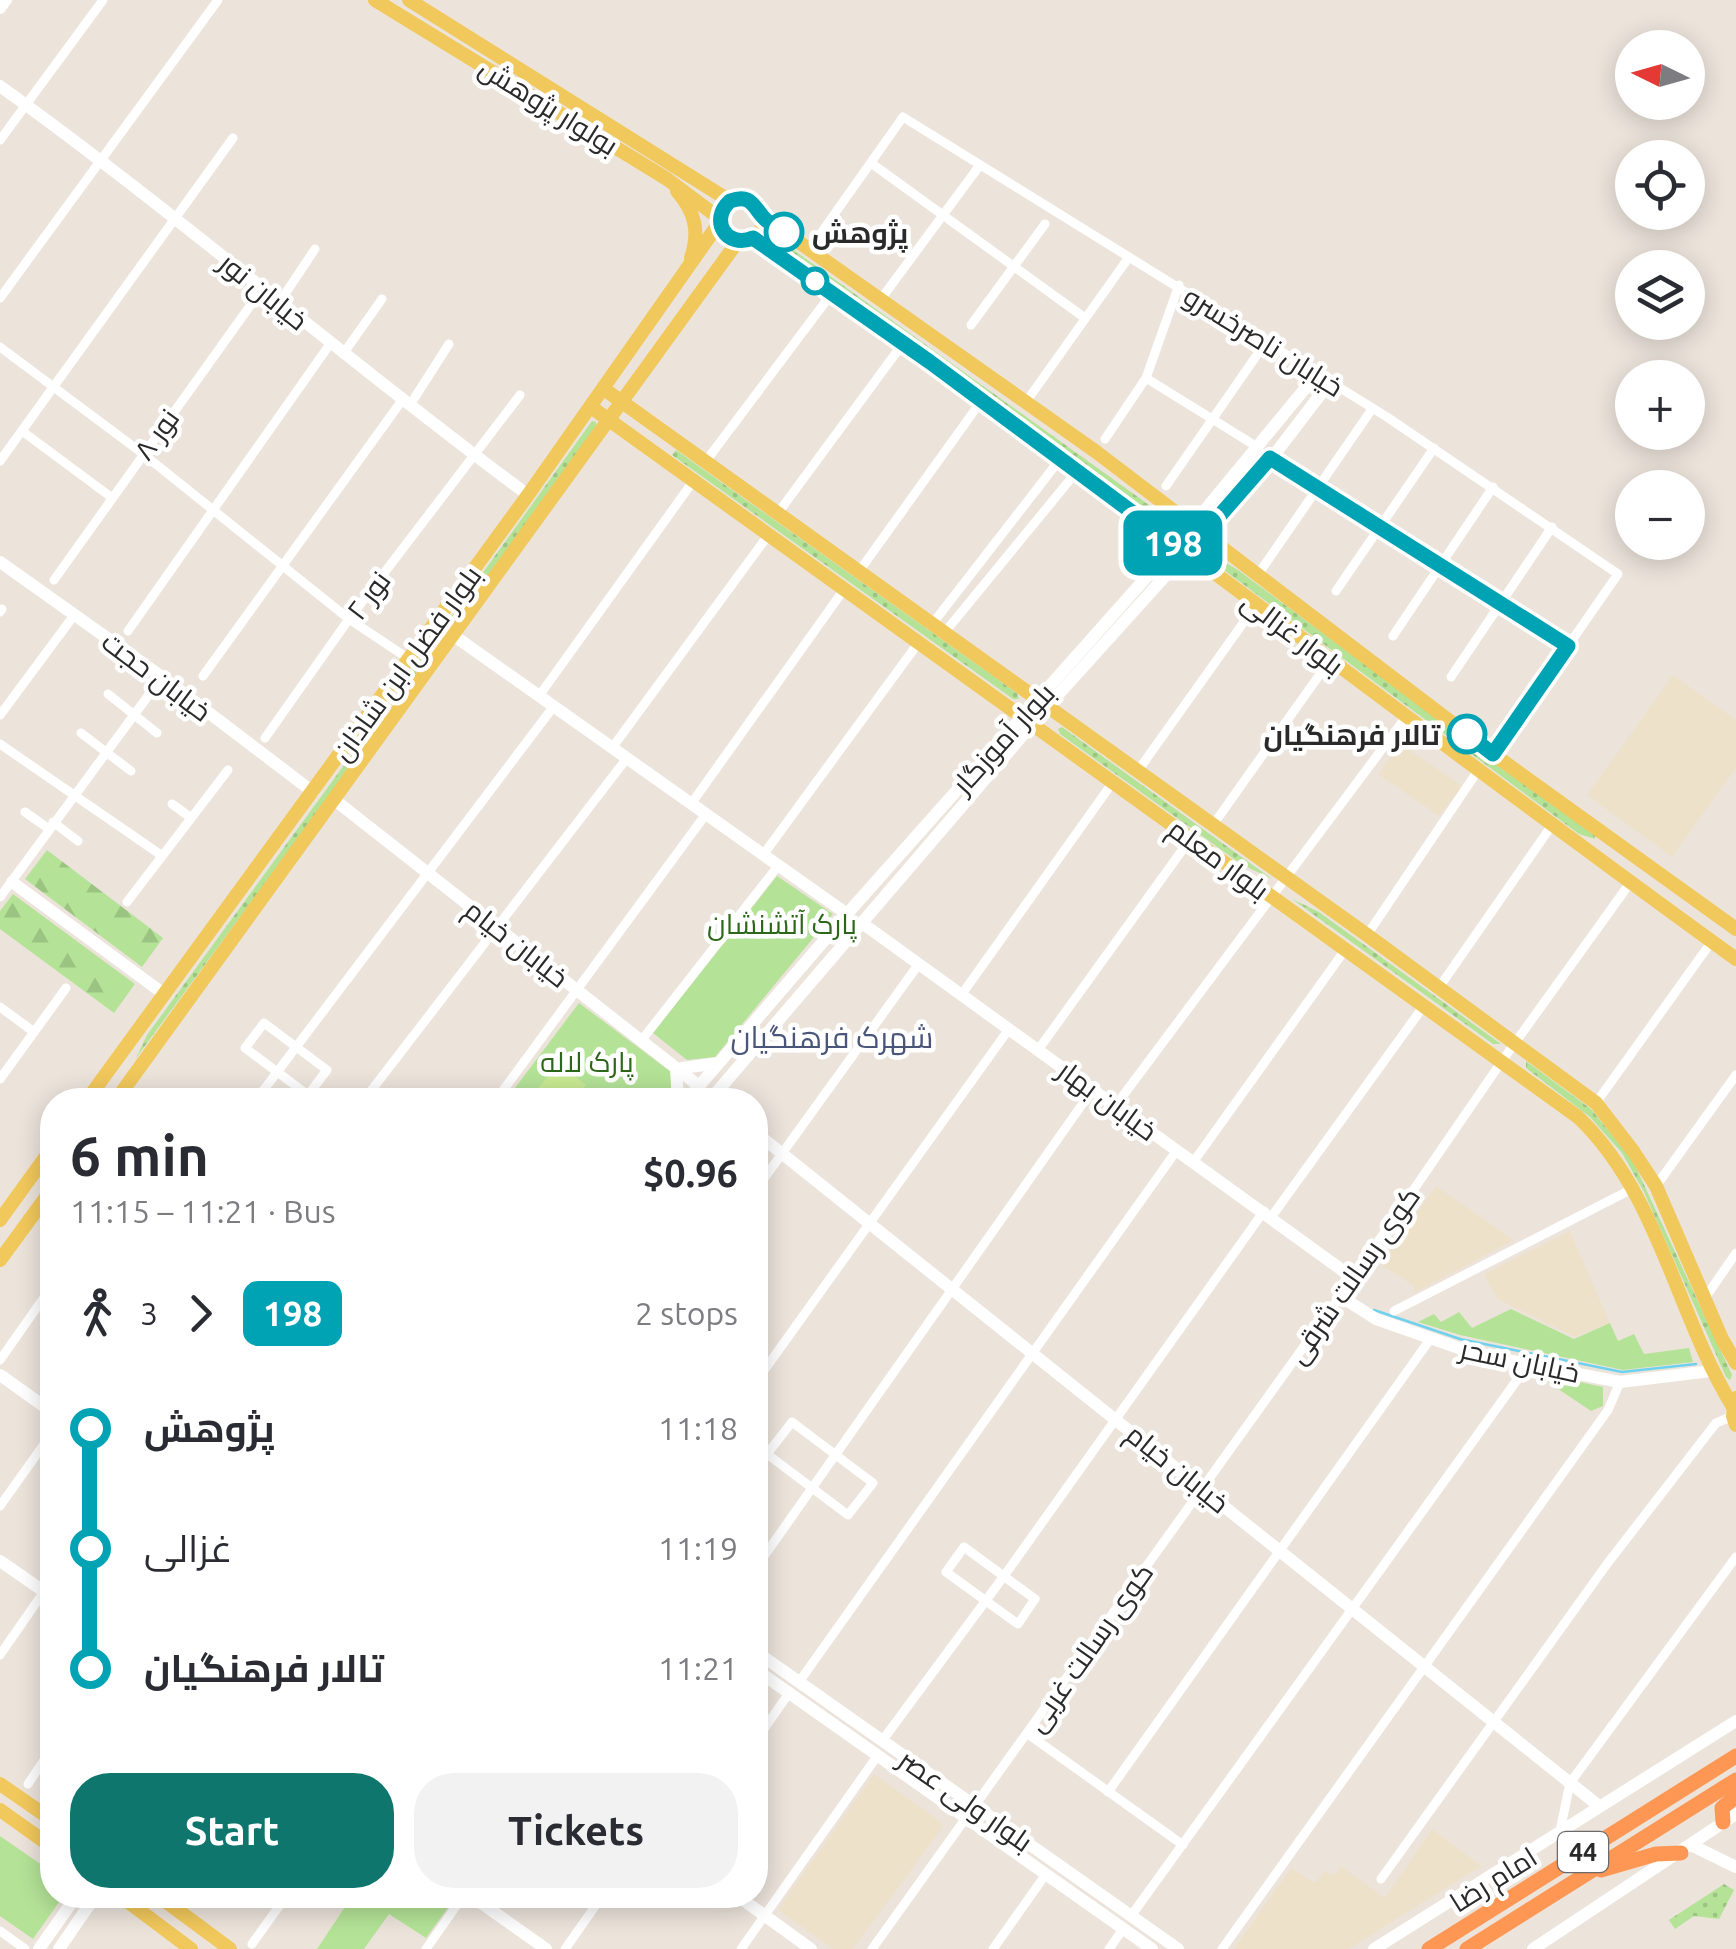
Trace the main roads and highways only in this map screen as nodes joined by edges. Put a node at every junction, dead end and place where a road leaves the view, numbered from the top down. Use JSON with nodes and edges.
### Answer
{"nodes":[{"id":1,"x":6,"y":0,"type":"edge"},
{"id":2,"x":375,"y":0,"type":"edge"},
{"id":3,"x":409,"y":0,"type":"edge"},
{"id":4,"x":0,"y":8,"type":"edge"},
{"id":5,"x":0,"y":86,"type":"edge"},
{"id":6,"x":667,"y":179,"type":"junction"},
{"id":7,"x":730,"y":201,"type":"junction"},
{"id":8,"x":762,"y":216,"type":"junction"},
{"id":9,"x":719,"y":220,"type":"junction"},
{"id":10,"x":745,"y":239,"type":"junction"},
{"id":11,"x":686,"y":272,"type":"junction"},
{"id":12,"x":604,"y":389,"type":"junction"},
{"id":13,"x":622,"y":402,"type":"junction"},
{"id":14,"x":591,"y":407,"type":"junction"},
{"id":15,"x":608,"y":420,"type":"junction"},
{"id":16,"x":677,"y":440,"type":"junction"},
{"id":17,"x":662,"y":458,"type":"junction"},
{"id":18,"x":528,"y":495,"type":"junction"},
{"id":19,"x":1196,"y":531,"type":"junction"},
{"id":20,"x":1181,"y":549,"type":"junction"},
{"id":21,"x":0,"y":562,"type":"edge"},
{"id":22,"x":453,"y":634,"type":"junction"},
{"id":23,"x":382,"y":696,"type":"junction"},
{"id":24,"x":1042,"y":703,"type":"junction"},
{"id":25,"x":402,"y":707,"type":"junction"},
{"id":26,"x":1028,"y":719,"type":"junction"},
{"id":27,"x":313,"y":792,"type":"junction"},
{"id":28,"x":336,"y":800,"type":"junction"},
{"id":29,"x":1612,"y":842,"type":"junction"},
{"id":30,"x":1599,"y":860,"type":"junction"},
{"id":31,"x":12,"y":882,"type":"road end"},
{"id":32,"x":846,"y":914,"type":"junction"},
{"id":33,"x":862,"y":923,"type":"junction"},
{"id":34,"x":1736,"y":928,"type":"edge"},
{"id":35,"x":1736,"y":959,"type":"edge"},
{"id":36,"x":164,"y":994,"type":"junction"},
{"id":37,"x":776,"y":997,"type":"junction"},
{"id":38,"x":788,"y":1009,"type":"junction"},
{"id":39,"x":718,"y":1064,"type":"junction"},
{"id":40,"x":111,"y":1067,"type":"junction"},
{"id":41,"x":676,"y":1069,"type":"junction"},
{"id":42,"x":130,"y":1080,"type":"junction"},
{"id":43,"x":699,"y":1086,"type":"joint"},
{"id":44,"x":96,"y":1088,"type":"edge"},
{"id":45,"x":124,"y":1088,"type":"edge"},
{"id":46,"x":677,"y":1088,"type":"edge"},
{"id":47,"x":721,"y":1088,"type":"edge"},
{"id":48,"x":768,"y":1143,"type":"edge"},
{"id":49,"x":40,"y":1165,"type":"edge"},
{"id":50,"x":40,"y":1205,"type":"edge"},
{"id":51,"x":0,"y":1220,"type":"edge"},
{"id":52,"x":0,"y":1260,"type":"edge"},
{"id":53,"x":1353,"y":1278,"type":"road end"},
{"id":54,"x":1340,"y":1296,"type":"road end"},
{"id":55,"x":1736,"y":1363,"type":"edge"},
{"id":56,"x":1711,"y":1370,"type":"junction"},
{"id":57,"x":0,"y":1376,"type":"edge"},
{"id":58,"x":40,"y":1404,"type":"edge"},
{"id":59,"x":1734,"y":1411,"type":"edge"},
{"id":60,"x":0,"y":1560,"type":"edge"},
{"id":61,"x":40,"y":1584,"type":"edge"},
{"id":62,"x":768,"y":1663,"type":"edge"},
{"id":63,"x":768,"y":1675,"type":"edge"},
{"id":64,"x":794,"y":1688,"type":"junction"},
{"id":65,"x":1736,"y":1721,"type":"edge"},
{"id":66,"x":1736,"y":1756,"type":"edge"},
{"id":67,"x":1736,"y":1780,"type":"edge"},
{"id":68,"x":0,"y":1784,"type":"edge"},
{"id":69,"x":1736,"y":1796,"type":"edge"},
{"id":70,"x":1599,"y":1806,"type":"junction"},
{"id":71,"x":0,"y":1810,"type":"edge"},
{"id":72,"x":40,"y":1812,"type":"edge"},
{"id":73,"x":970,"y":1812,"type":"junction"},
{"id":74,"x":1729,"y":1818,"type":"edge"},
{"id":75,"x":40,"y":1838,"type":"edge"},
{"id":76,"x":1687,"y":1849,"type":"junction"},
{"id":77,"x":1736,"y":1867,"type":"edge"},
{"id":78,"x":1582,"y":1875,"type":"junction"},
{"id":79,"x":68,"y":1908,"type":"edge"},
{"id":80,"x":87,"y":1908,"type":"edge"},
{"id":81,"x":136,"y":1908,"type":"edge"},
{"id":82,"x":174,"y":1908,"type":"edge"},
{"id":83,"x":486,"y":1908,"type":"edge"},
{"id":84,"x":753,"y":1908,"type":"edge"},
{"id":85,"x":178,"y":1911,"type":"junction"},
{"id":86,"x":165,"y":1930,"type":"junction"},
{"id":87,"x":39,"y":1949,"type":"edge"},
{"id":88,"x":58,"y":1949,"type":"edge"},
{"id":89,"x":191,"y":1949,"type":"edge"},
{"id":90,"x":230,"y":1949,"type":"edge"},
{"id":91,"x":546,"y":1949,"type":"edge"},
{"id":92,"x":811,"y":1949,"type":"edge"},
{"id":93,"x":1152,"y":1949,"type":"edge"},
{"id":94,"x":1178,"y":1949,"type":"edge"},
{"id":95,"x":1374,"y":1949,"type":"edge"},
{"id":96,"x":1430,"y":1949,"type":"edge"},
{"id":97,"x":1467,"y":1949,"type":"edge"},
{"id":98,"x":1533,"y":1949,"type":"edge"}],
"edges":[{"from":1,"to":4,"type":"main road"},
{"from":2,"to":6,"type":"main road","name":"بولوار پژوهش"},
{"from":3,"to":7,"type":"main road","name":"بولوار پژوهش"},
{"from":5,"to":18,"type":"main road","name":"خیابان نور"},
{"from":6,"to":9,"type":"main road","name":"بولوار پژوهش"},
{"from":6,"to":11,"type":"main road"},
{"from":7,"to":8,"type":"main road"},
{"from":7,"to":9,"type":"main road"},
{"from":8,"to":10,"type":"main road"},
{"from":8,"to":19,"type":"main road","name":"بلوار غزالی"},
{"from":9,"to":10,"type":"main road"},
{"from":9,"to":11,"type":"main road","name":"بلوار فضل ابن شاذان"},
{"from":10,"to":13,"type":"main road","name":"بلوار فضل ابن شاذان"},
{"from":10,"to":20,"type":"main road","name":"بلوار غزالی"},
{"from":11,"to":12,"type":"main road","name":"بلوار فضل ابن شاذان"},
{"from":12,"to":13,"type":"main road","name":"بلوار معلم"},
{"from":12,"to":14,"type":"main road","name":"بلوار فضل ابن شاذان"},
{"from":13,"to":15,"type":"main road","name":"بلوار فضل ابن شاذان"},
{"from":13,"to":16,"type":"main road","name":"بلوار معلم"},
{"from":14,"to":15,"type":"main road","name":"بلوار معلم"},
{"from":14,"to":18,"type":"main road","name":"بلوار فضل ابن شاذان"},
{"from":15,"to":17,"type":"main road","name":"بلوار معلم"},
{"from":15,"to":22,"type":"main road","name":"بلوار فضل ابن شاذان"},
{"from":16,"to":17,"type":"main road"},
{"from":16,"to":24,"type":"main road","name":"بلوار معلم"},
{"from":17,"to":26,"type":"main road","name":"بلوار معلم"},
{"from":18,"to":23,"type":"main road","name":"بلوار فضل ابن شاذان"},
{"from":19,"to":19,"type":"main road","name":"بلوار آموزگار"},
{"from":19,"to":20,"type":"main road","name":"بلوار آموزگار"},
{"from":19,"to":29,"type":"main road","name":"بلوار غزالی"},
{"from":20,"to":24,"type":"main road","name":"بلوار آموزگار"},
{"from":20,"to":30,"type":"main road","name":"بلوار غزالی"},
{"from":21,"to":27,"type":"main road","name":"خیابان حجت"},
{"from":22,"to":25,"type":"main road","name":"بلوار فضل ابن شاذان"},
{"from":22,"to":32,"type":"main road"},
{"from":23,"to":25,"type":"main road"},
{"from":23,"to":27,"type":"main road","name":"بلوار فضل ابن شاذان"},
{"from":24,"to":26,"type":"main road","name":"بلوار آموزگار"},
{"from":24,"to":55,"type":"main road","name":"بلوار معلم"},
{"from":25,"to":28,"type":"main road","name":"بلوار فضل ابن شاذان"},
{"from":26,"to":32,"type":"main road","name":"بلوار آموزگار"},
{"from":26,"to":33,"type":"main road","name":"بلوار آموزگار"},
{"from":26,"to":56,"type":"main road","name":"بلوار معلم"},
{"from":27,"to":36,"type":"main road","name":"بلوار فضل ابن شاذان"},
{"from":28,"to":41,"type":"main road","name":"خیابان خیام"},
{"from":28,"to":42,"type":"main road","name":"بلوار فضل ابن شاذان"},
{"from":29,"to":30,"type":"main road"},
{"from":29,"to":34,"type":"main road","name":"بلوار غزالی"},
{"from":30,"to":35,"type":"main road","name":"بلوار غزالی"},
{"from":31,"to":36,"type":"main road"},
{"from":32,"to":37,"type":"main road","name":"بلوار آموزگار"},
{"from":33,"to":38,"type":"main road","name":"بلوار آموزگار"},
{"from":33,"to":53,"type":"main road","name":"خیابان بهار"},
{"from":36,"to":40,"type":"main road","name":"بلوار فضل ابن شاذان"},
{"from":37,"to":38,"type":"main road"},
{"from":37,"to":39,"type":"main road","name":"بلوار آموزگار"},
{"from":38,"to":47,"type":"main road","name":"بلوار آموزگار"},
{"from":39,"to":41,"type":"main road"},
{"from":39,"to":43,"type":"main road","name":"بلوار آموزگار"},
{"from":40,"to":42,"type":"main road"},
{"from":40,"to":44,"type":"main road","name":"بلوار فضل ابن شاذان"},
{"from":41,"to":43,"type":"main road","name":"خیابان خیام"},
{"from":41,"to":46,"type":"main road"},
{"from":42,"to":45,"type":"main road","name":"بلوار فضل ابن شاذان"},
{"from":48,"to":70,"type":"main road","name":"خیابان خیام"},
{"from":49,"to":51,"type":"main road"},
{"from":50,"to":52,"type":"main road"},
{"from":54,"to":56,"type":"main road","name":"خیابان سحر"},
{"from":56,"to":59,"type":"main road","name":"بلوار معلم"},
{"from":57,"to":58,"type":"main road"},
{"from":60,"to":61,"type":"main road"},
{"from":62,"to":64,"type":"main road","name":"بلوار ولی عصر"},
{"from":63,"to":64,"type":"main road","name":"بلوار ولی عصر"},
{"from":64,"to":73,"type":"main road","name":"بلوار ولی عصر"},
{"from":64,"to":73,"type":"main road","name":"بلوار ولی عصر"},
{"from":65,"to":70,"type":"main road"},
{"from":66,"to":96,"type":"highway","name":"امام رضا","number":"44"},
{"from":67,"to":78,"type":"highway","name":"امام رضا","number":"44"},
{"from":68,"to":72,"type":"main road"},
{"from":69,"to":74,"type":"highway"},
{"from":70,"to":95,"type":"main road"},
{"from":71,"to":75,"type":"main road"},
{"from":73,"to":93,"type":"main road","name":"بلوار ولی عصر"},
{"from":73,"to":94,"type":"main road","name":"بلوار ولی عصر"},
{"from":74,"to":76,"type":"main road"},
{"from":76,"to":77,"type":"main road"},
{"from":76,"to":78,"type":"highway"},
{"from":76,"to":98,"type":"main road"},
{"from":78,"to":97,"type":"highway","name":"امام رضا","number":"44"},
{"from":79,"to":87,"type":"main road"},
{"from":80,"to":88,"type":"main road"},
{"from":81,"to":86,"type":"main road"},
{"from":82,"to":85,"type":"main road"},
{"from":83,"to":91,"type":"main road"},
{"from":84,"to":92,"type":"main road"},
{"from":85,"to":86,"type":"main road"},
{"from":85,"to":90,"type":"main road"},
{"from":86,"to":89,"type":"main road"}]}
